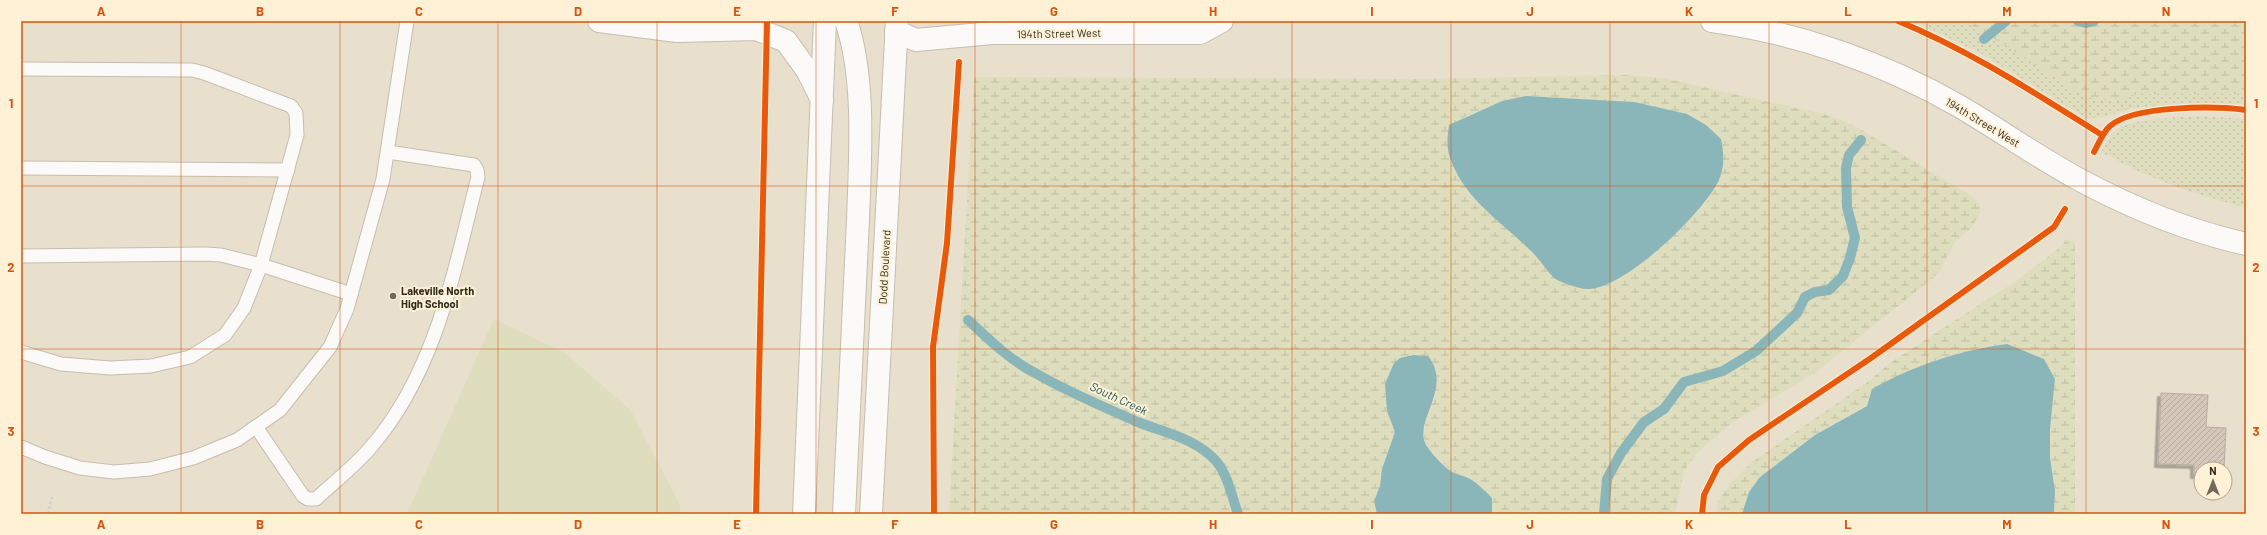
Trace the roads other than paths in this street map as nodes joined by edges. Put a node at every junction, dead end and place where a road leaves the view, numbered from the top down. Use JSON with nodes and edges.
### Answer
{"nodes":[{"id":1,"x":407,"y":21,"type":"edge"},
{"id":2,"x":599,"y":21,"type":"edge"},
{"id":3,"x":826,"y":21,"type":"edge"},
{"id":4,"x":846,"y":21,"type":"edge"},
{"id":5,"x":1222,"y":21,"type":"edge"},
{"id":6,"x":1712,"y":21,"type":"edge"},
{"id":7,"x":894,"y":24,"type":"edge"},
{"id":8,"x":21,"y":69,"type":"edge"},
{"id":9,"x":822,"y":100,"type":"junction"},
{"id":10,"x":388,"y":152,"type":"junction"},
{"id":11,"x":21,"y":168,"type":"edge"},
{"id":12,"x":288,"y":170,"type":"junction"},
{"id":13,"x":2246,"y":244,"type":"edge"},
{"id":14,"x":21,"y":256,"type":"edge"},
{"id":15,"x":261,"y":265,"type":"junction"},
{"id":16,"x":351,"y":294,"type":"junction"},
{"id":17,"x":21,"y":352,"type":"edge"},
{"id":18,"x":256,"y":427,"type":"junction"},
{"id":19,"x":21,"y":446,"type":"edge"},
{"id":20,"x":804,"y":514,"type":"edge"},
{"id":21,"x":844,"y":514,"type":"edge"},
{"id":22,"x":871,"y":514,"type":"edge"}],
"edges":[{"from":1,"to":10,"type":"lane"},
{"from":2,"to":9,"type":"main road"},
{"from":3,"to":9,"type":"main road"},
{"from":4,"to":21,"type":"main road"},
{"from":5,"to":7,"type":"main road","name":"194th Street West"},
{"from":6,"to":13,"type":"main road","name":"194th Street West"},
{"from":7,"to":22,"type":"main road","name":"Dodd Boulevard"},
{"from":8,"to":12,"type":"lane"},
{"from":9,"to":20,"type":"main road"},
{"from":10,"to":16,"type":"lane"},
{"from":10,"to":18,"type":"lane"},
{"from":11,"to":12,"type":"lane"},
{"from":12,"to":15,"type":"lane"},
{"from":14,"to":15,"type":"lane"},
{"from":15,"to":16,"type":"lane"},
{"from":15,"to":17,"type":"lane"},
{"from":16,"to":18,"type":"lane"},
{"from":18,"to":19,"type":"lane"}]}
